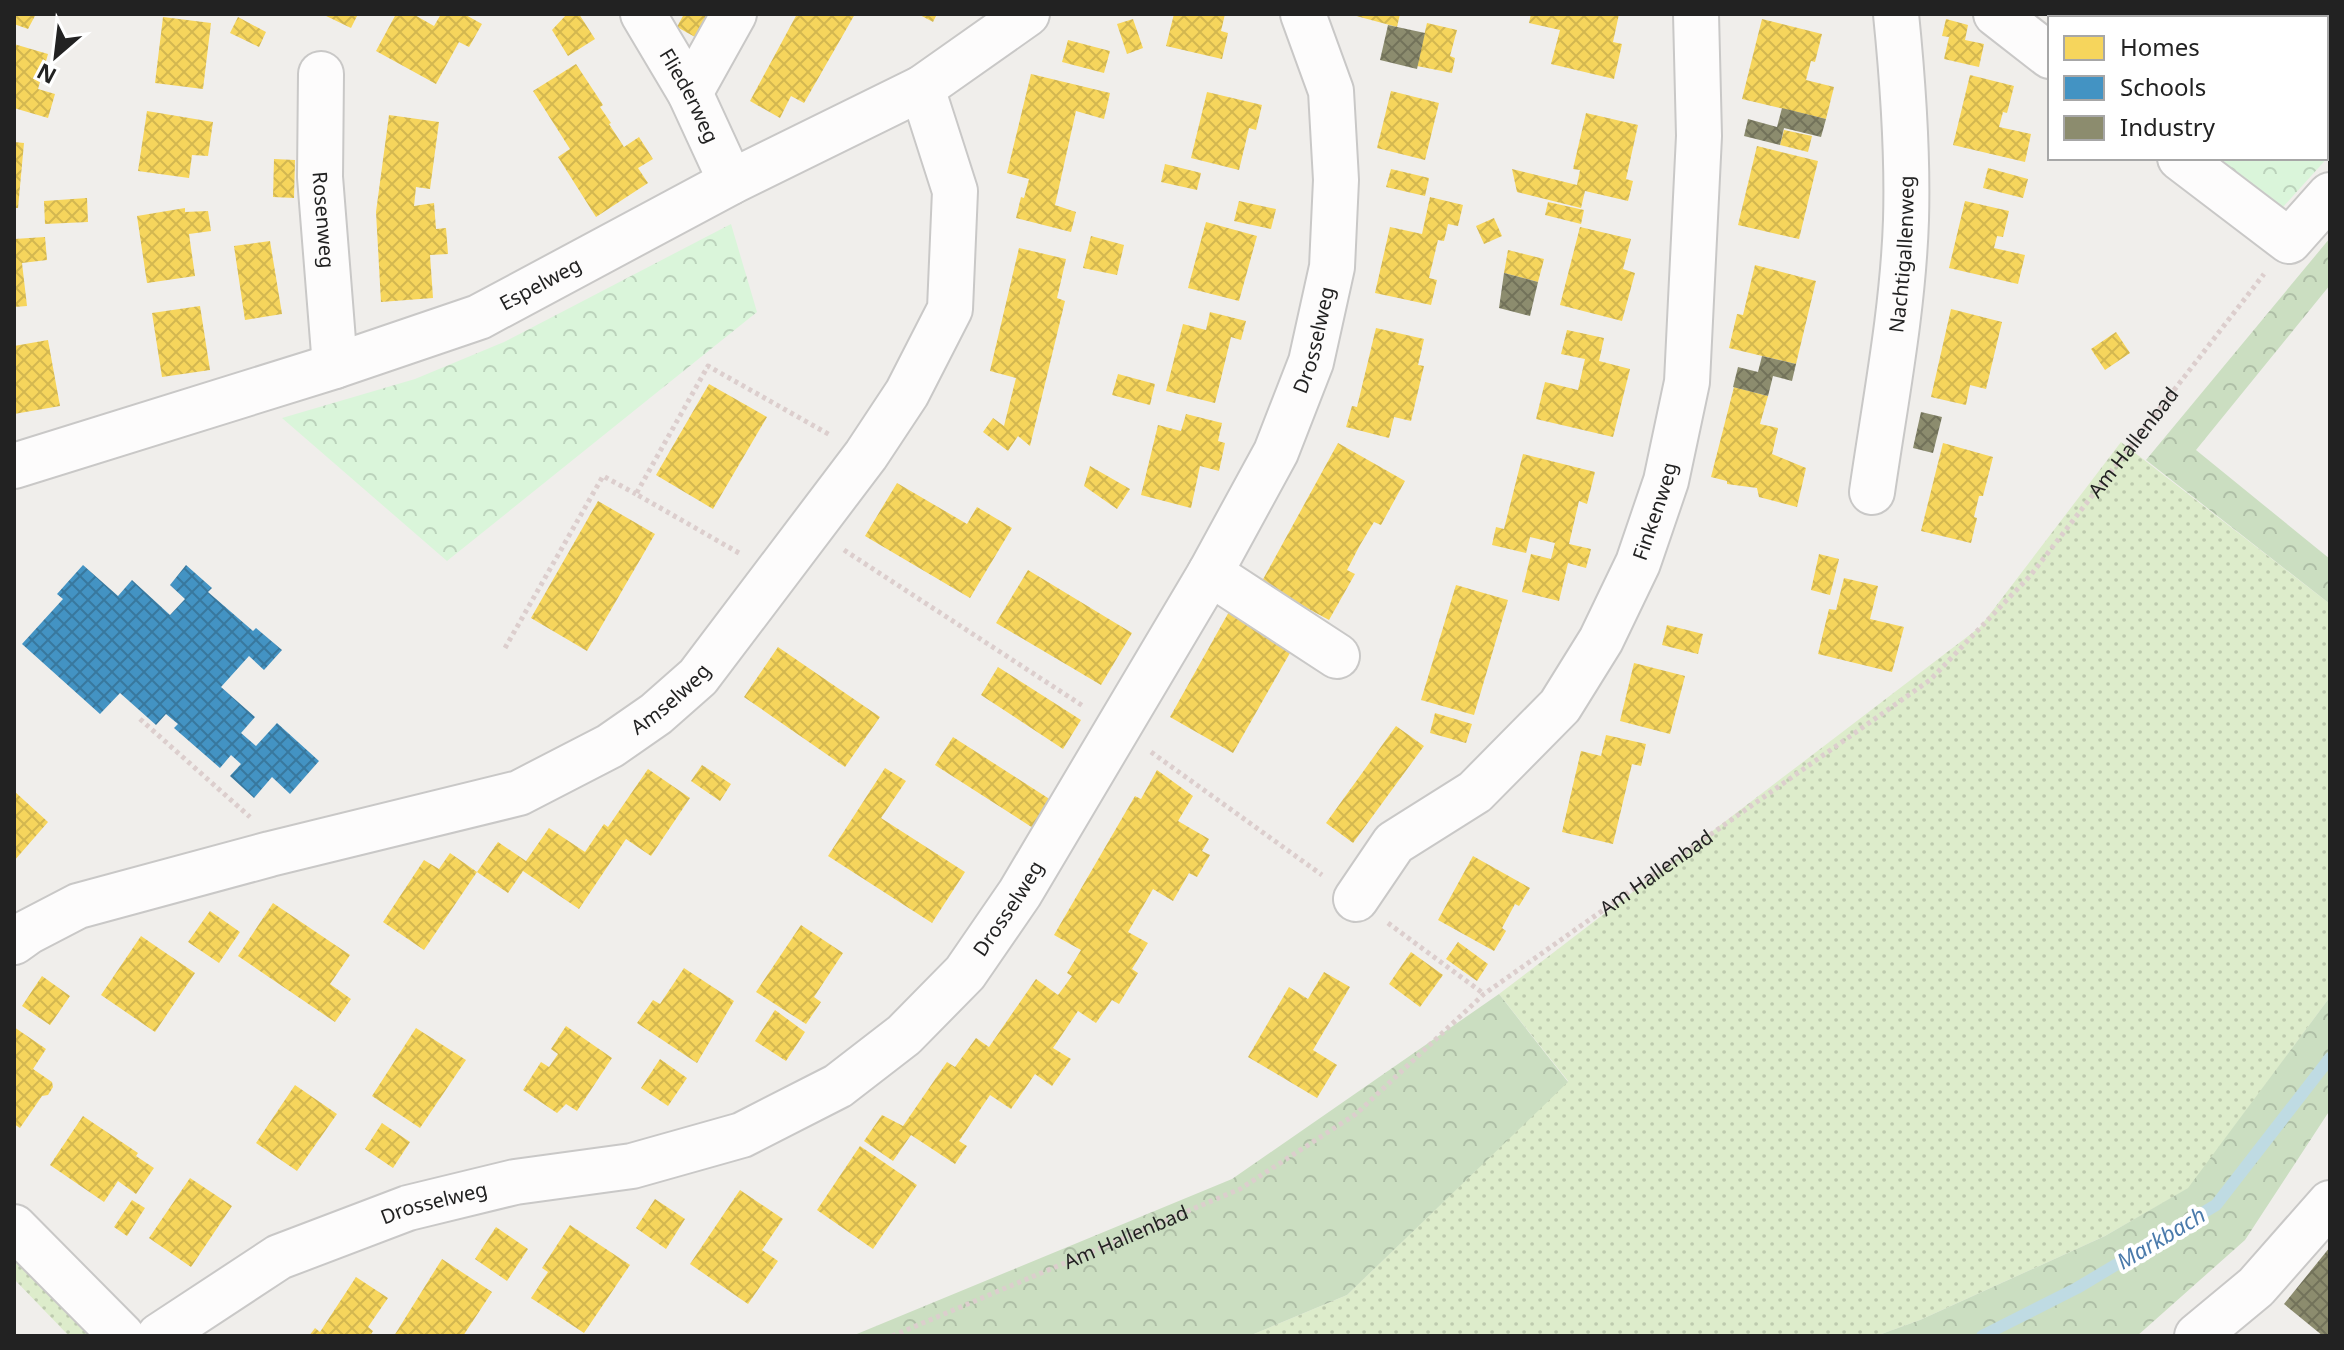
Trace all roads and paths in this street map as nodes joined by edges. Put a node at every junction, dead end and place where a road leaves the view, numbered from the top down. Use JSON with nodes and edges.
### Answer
{"nodes":[{"id":1,"x":643,"y":14,"type":"edge"},
{"id":2,"x":734,"y":14,"type":"edge"},
{"id":3,"x":1027,"y":14,"type":"edge"},
{"id":4,"x":1303,"y":14,"type":"edge"},
{"id":5,"x":1696,"y":14,"type":"edge"},
{"id":6,"x":1896,"y":14,"type":"edge"},
{"id":7,"x":1996,"y":14,"type":"edge"},
{"id":8,"x":2048,"y":54,"type":"edge"},
{"id":9,"x":321,"y":74,"type":"dead end"},
{"id":10,"x":922,"y":88,"type":"junction"},
{"id":11,"x":690,"y":93,"type":"junction"},
{"id":12,"x":2183,"y":160,"type":"edge"},
{"id":13,"x":731,"y":182,"type":"junction"},
{"id":14,"x":2330,"y":195,"type":"edge"},
{"id":15,"x":2289,"y":241,"type":"junction"},
{"id":16,"x":335,"y":366,"type":"junction"},
{"id":17,"x":866,"y":455,"type":"junction"},
{"id":18,"x":14,"y":466,"type":"edge"},
{"id":19,"x":1872,"y":492,"type":"dead end"},
{"id":20,"x":636,"y":494,"type":"junction"},
{"id":21,"x":810,"y":527,"type":"junction"},
{"id":22,"x":1210,"y":573,"type":"junction"},
{"id":23,"x":775,"y":574,"type":"junction"},
{"id":24,"x":505,"y":648,"type":"dead end"},
{"id":25,"x":1337,"y":656,"type":"dead end"},
{"id":26,"x":140,"y":719,"type":"dead end"},
{"id":27,"x":1119,"y":729,"type":"junction"},
{"id":28,"x":270,"y":854,"type":"junction"},
{"id":29,"x":1356,"y":899,"type":"junction"},
{"id":30,"x":19,"y":927,"type":"edge"},
{"id":31,"x":1484,"y":994,"type":"junction"},
{"id":32,"x":2330,"y":1203,"type":"edge"},
{"id":33,"x":14,"y":1227,"type":"edge"},
{"id":34,"x":122,"y":1336,"type":"edge"},
{"id":35,"x":159,"y":1336,"type":"edge"},
{"id":36,"x":892,"y":1336,"type":"edge"},
{"id":37,"x":2197,"y":1336,"type":"edge"}],
"edges":[{"from":1,"to":11,"type":"street","name":"Fliederweg"},
{"from":2,"to":11,"type":"street"},
{"from":3,"to":10,"type":"street","name":"Espelweg"},
{"from":4,"to":22,"type":"street","name":"Drosselweg"},
{"from":5,"to":29,"type":"street","name":"Finkenweg"},
{"from":6,"to":19,"type":"street","name":"Nachtigallenweg"},
{"from":7,"to":8,"type":"street"},
{"from":9,"to":16,"type":"street","name":"Rosenweg"},
{"from":10,"to":13,"type":"street","name":"Espelweg"},
{"from":10,"to":17,"type":"street","name":"Amselweg"},
{"from":11,"to":13,"type":"street","name":"Fliederweg"},
{"from":12,"to":15,"type":"street"},
{"from":13,"to":16,"type":"street","name":"Espelweg"},
{"from":14,"to":15,"type":"street"},
{"from":15,"to":31,"type":"path","name":"Am Hallenbad"},
{"from":16,"to":18,"type":"street","name":"Espelweg"},
{"from":17,"to":20,"type":"path"},
{"from":17,"to":21,"type":"street","name":"Amselweg"},
{"from":20,"to":23,"type":"path"},
{"from":20,"to":24,"type":"path"},
{"from":21,"to":23,"type":"street","name":"Amselweg"},
{"from":21,"to":27,"type":"path"},
{"from":22,"to":25,"type":"street"},
{"from":22,"to":27,"type":"street","name":"Drosselweg"},
{"from":23,"to":28,"type":"street","name":"Amselweg"},
{"from":26,"to":28,"type":"path"},
{"from":27,"to":29,"type":"path"},
{"from":27,"to":35,"type":"street","name":"Drosselweg"},
{"from":28,"to":30,"type":"street","name":"Amselweg"},
{"from":29,"to":31,"type":"path"},
{"from":31,"to":36,"type":"path","name":"Am Hallenbad"},
{"from":32,"to":37,"type":"street"},
{"from":33,"to":34,"type":"street"}]}
